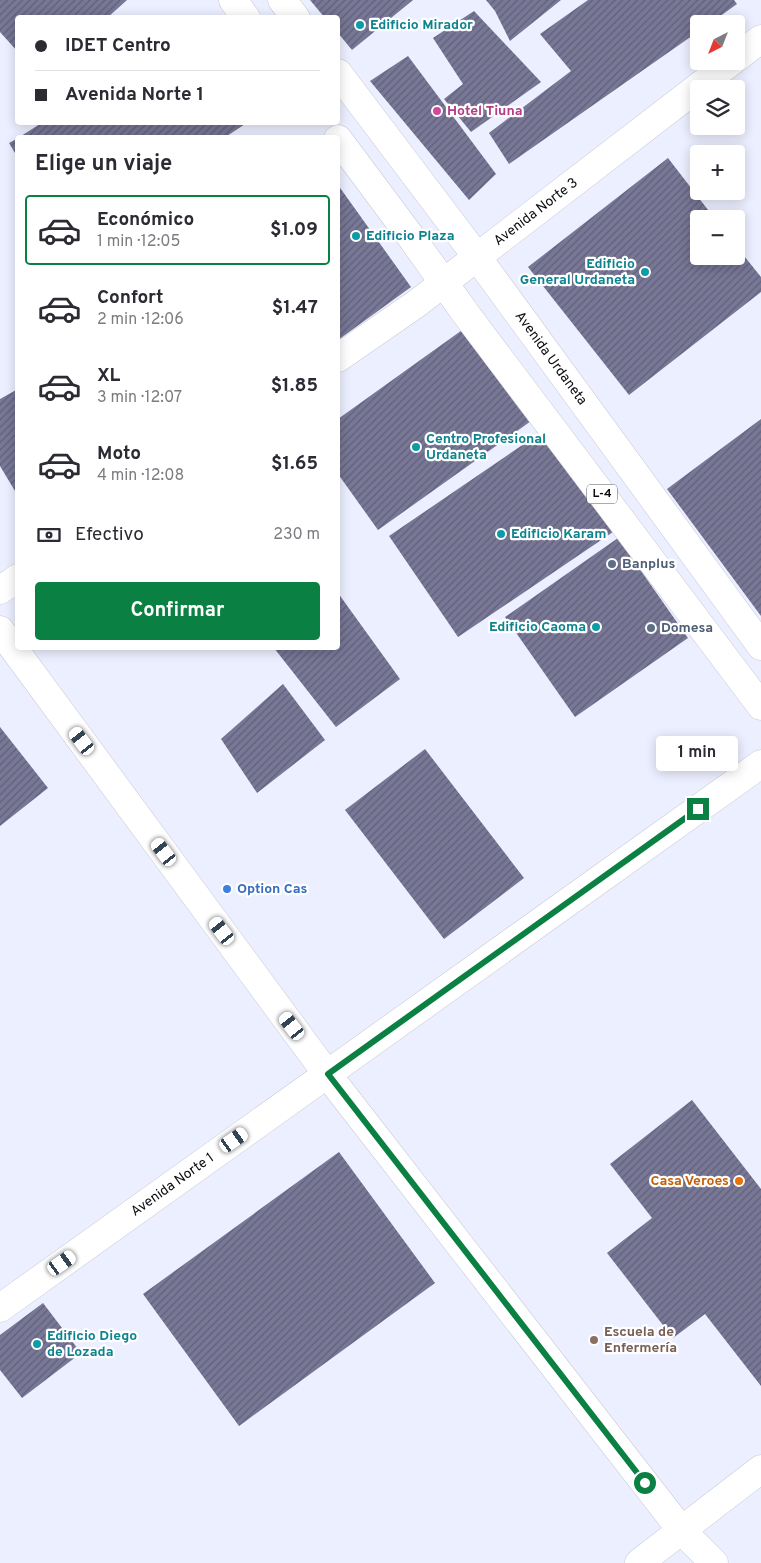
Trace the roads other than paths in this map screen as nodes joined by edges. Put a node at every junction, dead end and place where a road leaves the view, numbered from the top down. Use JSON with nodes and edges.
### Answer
{"nodes":[{"id":1,"x":233,"y":0,"type":"edge"},
{"id":2,"x":282,"y":0,"type":"edge"},
{"id":3,"x":244,"y":15,"type":"edge"},
{"id":4,"x":294,"y":15,"type":"edge"},
{"id":5,"x":761,"y":39,"type":"edge"},
{"id":6,"x":745,"y":51,"type":"edge"},
{"id":7,"x":720,"y":70,"type":"edge"},
{"id":8,"x":340,"y":76,"type":"edge"},
{"id":9,"x":340,"y":142,"type":"edge"},
{"id":10,"x":477,"y":257,"type":"junction"},
{"id":11,"x":443,"y":283,"type":"junction"},
{"id":12,"x":340,"y":357,"type":"edge"},
{"id":13,"x":15,"y":580,"type":"edge"},
{"id":14,"x":0,"y":590,"type":"edge"},
{"id":15,"x":0,"y":630,"type":"edge"},
{"id":16,"x":761,"y":646,"type":"edge"},
{"id":17,"x":761,"y":706,"type":"edge"},
{"id":18,"x":761,"y":764,"type":"edge"},
{"id":19,"x":328,"y":1074,"type":"junction"},
{"id":20,"x":0,"y":1308,"type":"edge"},
{"id":21,"x":761,"y":1469,"type":"edge"},
{"id":22,"x":682,"y":1531,"type":"junction"},
{"id":23,"x":638,"y":1563,"type":"edge"},
{"id":24,"x":714,"y":1563,"type":"edge"}],
"edges":[{"from":1,"to":3,"type":"street"},
{"from":2,"to":4,"type":"street"},
{"from":5,"to":6,"type":"street"},
{"from":7,"to":10,"type":"street","name":"Avenida Norte 3"},
{"from":8,"to":10,"type":"street","name":"Avenida Urdaneta"},
{"from":9,"to":11,"type":"street","number":"L-4"},
{"from":10,"to":11,"type":"street","name":"Avenida Norte 3"},
{"from":10,"to":16,"type":"street","name":"Avenida Urdaneta"},
{"from":11,"to":12,"type":"street","name":"Avenida Norte 3"},
{"from":11,"to":17,"type":"street","number":"L-4"},
{"from":13,"to":14,"type":"street"},
{"from":15,"to":19,"type":"street"},
{"from":18,"to":19,"type":"street","name":"Avenida Norte 1"},
{"from":19,"to":20,"type":"street","name":"Avenida Norte 1"},
{"from":19,"to":22,"type":"street"},
{"from":21,"to":22,"type":"street"},
{"from":22,"to":23,"type":"street"},
{"from":22,"to":24,"type":"street"}]}
